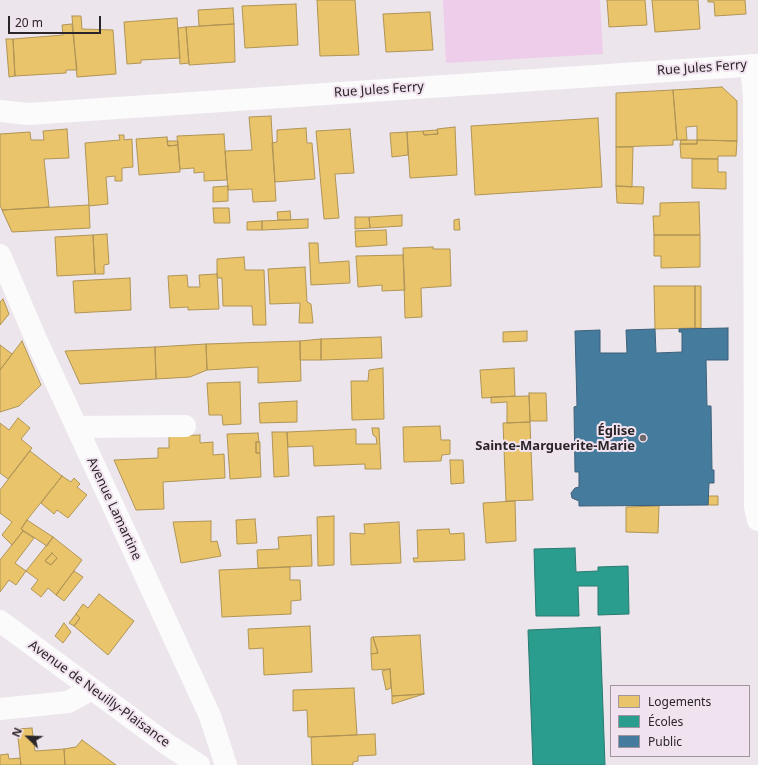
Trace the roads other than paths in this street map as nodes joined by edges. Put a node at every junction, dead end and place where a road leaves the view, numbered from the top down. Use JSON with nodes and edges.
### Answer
{"nodes":[{"id":1,"x":755,"y":65,"type":"edge"},
{"id":2,"x":0,"y":111,"type":"edge"},
{"id":3,"x":0,"y":255,"type":"edge"},
{"id":4,"x":756,"y":373,"type":"edge"},
{"id":5,"x":77,"y":426,"type":"junction"},
{"id":6,"x":185,"y":426,"type":"dead end"},
{"id":7,"x":758,"y":520,"type":"edge"},
{"id":8,"x":0,"y":621,"type":"edge"},
{"id":9,"x":92,"y":689,"type":"junction"},
{"id":10,"x":0,"y":709,"type":"edge"},
{"id":11,"x":199,"y":765,"type":"edge"},
{"id":12,"x":226,"y":765,"type":"edge"}],
"edges":[{"from":1,"to":2,"type":"street","name":"Rue Jules Ferry"},
{"from":1,"to":4,"type":"street"},
{"from":3,"to":5,"type":"street","name":"Avenue Lamartine"},
{"from":4,"to":7,"type":"street"},
{"from":5,"to":6,"type":"street"},
{"from":5,"to":12,"type":"street","name":"Avenue Lamartine"},
{"from":8,"to":9,"type":"street","name":"Avenue de Neuilly-Plaisance"},
{"from":9,"to":10,"type":"street"},
{"from":9,"to":11,"type":"street","name":"Avenue de Neuilly-Plaisance"}]}
